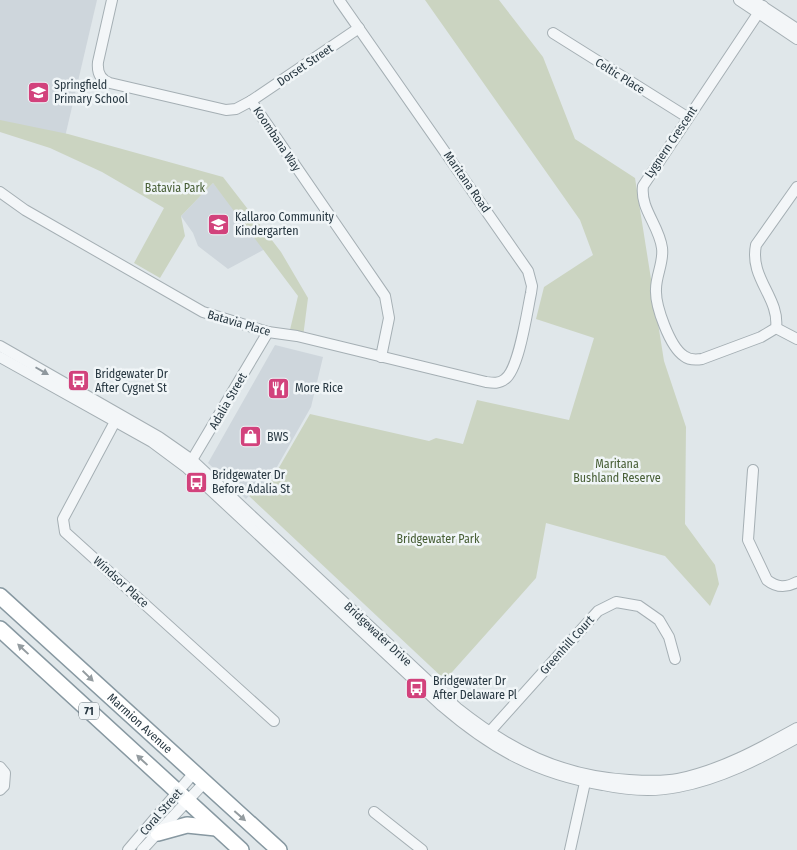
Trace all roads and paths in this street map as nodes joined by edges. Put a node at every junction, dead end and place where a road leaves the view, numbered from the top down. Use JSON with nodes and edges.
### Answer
{"nodes":[{"id":1,"x":112,"y":0,"type":"edge"},
{"id":2,"x":339,"y":0,"type":"edge"},
{"id":3,"x":739,"y":0,"type":"edge"},
{"id":4,"x":753,"y":0,"type":"edge"},
{"id":5,"x":761,"y":9,"type":"junction"},
{"id":6,"x":358,"y":28,"type":"junction"},
{"id":7,"x":797,"y":29,"type":"edge"},
{"id":8,"x":553,"y":34,"type":"dead end"},
{"id":9,"x":797,"y":39,"type":"edge"},
{"id":10,"x":251,"y":101,"type":"junction"},
{"id":11,"x":687,"y":118,"type":"junction"},
{"id":12,"x":0,"y":192,"type":"edge"},
{"id":13,"x":795,"y":194,"type":"edge"},
{"id":14,"x":776,"y":328,"type":"junction"},
{"id":15,"x":268,"y":332,"type":"junction"},
{"id":16,"x":797,"y":339,"type":"edge"},
{"id":17,"x":2,"y":354,"type":"edge"},
{"id":18,"x":381,"y":357,"type":"junction"},
{"id":19,"x":505,"y":379,"type":"joint"},
{"id":20,"x":117,"y":417,"type":"junction"},
{"id":21,"x":190,"y":464,"type":"junction"},
{"id":22,"x":753,"y":470,"type":"dead end"},
{"id":23,"x":797,"y":582,"type":"edge"},
{"id":24,"x":0,"y":596,"type":"edge"},
{"id":25,"x":0,"y":629,"type":"edge"},
{"id":26,"x":674,"y":658,"type":"dead end"},
{"id":27,"x":274,"y":721,"type":"dead end"},
{"id":28,"x":797,"y":728,"type":"edge"},
{"id":29,"x":486,"y":736,"type":"junction"},
{"id":30,"x":797,"y":738,"type":"edge"},
{"id":31,"x":0,"y":767,"type":"edge"},
{"id":32,"x":199,"y":779,"type":"junction"},
{"id":33,"x":586,"y":779,"type":"junction"},
{"id":34,"x":0,"y":790,"type":"edge"},
{"id":35,"x":182,"y":798,"type":"junction"},
{"id":36,"x":374,"y":812,"type":"dead end"},
{"id":37,"x":216,"y":828,"type":"junction"},
{"id":38,"x":158,"y":833,"type":"junction"},
{"id":39,"x":573,"y":849,"type":"edge"},
{"id":40,"x":128,"y":850,"type":"edge"},
{"id":41,"x":142,"y":850,"type":"edge"},
{"id":42,"x":241,"y":850,"type":"edge"},
{"id":43,"x":279,"y":850,"type":"edge"},
{"id":44,"x":422,"y":850,"type":"edge"}],
"edges":[{"from":1,"to":10,"type":"street","name":"Koombana Way"},
{"from":2,"to":6,"type":"street","name":"Maritana Road"},
{"from":3,"to":5,"type":"street"},
{"from":4,"to":5,"type":"street"},
{"from":5,"to":7,"type":"street"},
{"from":5,"to":9,"type":"street"},
{"from":5,"to":11,"type":"street","name":"Lygnern Crescent"},
{"from":6,"to":10,"type":"street","name":"Dorset Street"},
{"from":6,"to":19,"type":"street","name":"Maritana Road"},
{"from":8,"to":11,"type":"street","name":"Celtic Place"},
{"from":10,"to":18,"type":"street","name":"Koombana Way"},
{"from":11,"to":14,"type":"street","name":"Lygnern Crescent"},
{"from":12,"to":15,"type":"street","name":"Batavia Place"},
{"from":13,"to":14,"type":"street"},
{"from":14,"to":16,"type":"street"},
{"from":15,"to":18,"type":"street","name":"Batavia Place"},
{"from":15,"to":21,"type":"street","name":"Adalia Street"},
{"from":17,"to":20,"type":"street","name":"Bridgewater Drive"},
{"from":18,"to":19,"type":"street","name":"Batavia Place"},
{"from":20,"to":21,"type":"street","name":"Bridgewater Drive"},
{"from":20,"to":27,"type":"street","name":"Windsor Place"},
{"from":21,"to":29,"type":"street","name":"Bridgewater Drive"},
{"from":22,"to":23,"type":"street"},
{"from":24,"to":32,"type":"highway","name":"Marmion Avenue","number":"71","one_way":true},
{"from":35,"to":25,"type":"highway","name":"Marmion Avenue","number":"71","one_way":true},
{"from":26,"to":29,"type":"street","name":"Greenhill Court"},
{"from":28,"to":33,"type":"street","name":"Bridgewater Drive"},
{"from":29,"to":33,"type":"street","name":"Bridgewater Drive"},
{"from":30,"to":33,"type":"street","name":"Bridgewater Drive"},
{"from":31,"to":34,"type":"street"},
{"from":32,"to":35,"type":"street","name":"Coral Street"},
{"from":32,"to":43,"type":"highway","name":"Marmion Avenue","number":"71","one_way":true},
{"from":33,"to":39,"type":"street"},
{"from":35,"to":37,"type":"highway","name":"Marmion Avenue","number":"71"},
{"from":35,"to":38,"type":"street","name":"Coral Street"},
{"from":35,"to":40,"type":"street","name":"Coral Street"},
{"from":36,"to":44,"type":"street"},
{"from":37,"to":38,"type":"highway"},
{"from":37,"to":42,"type":"highway","name":"Marmion Avenue","number":"71"},
{"from":38,"to":41,"type":"street","name":"Coral Street"}]}
